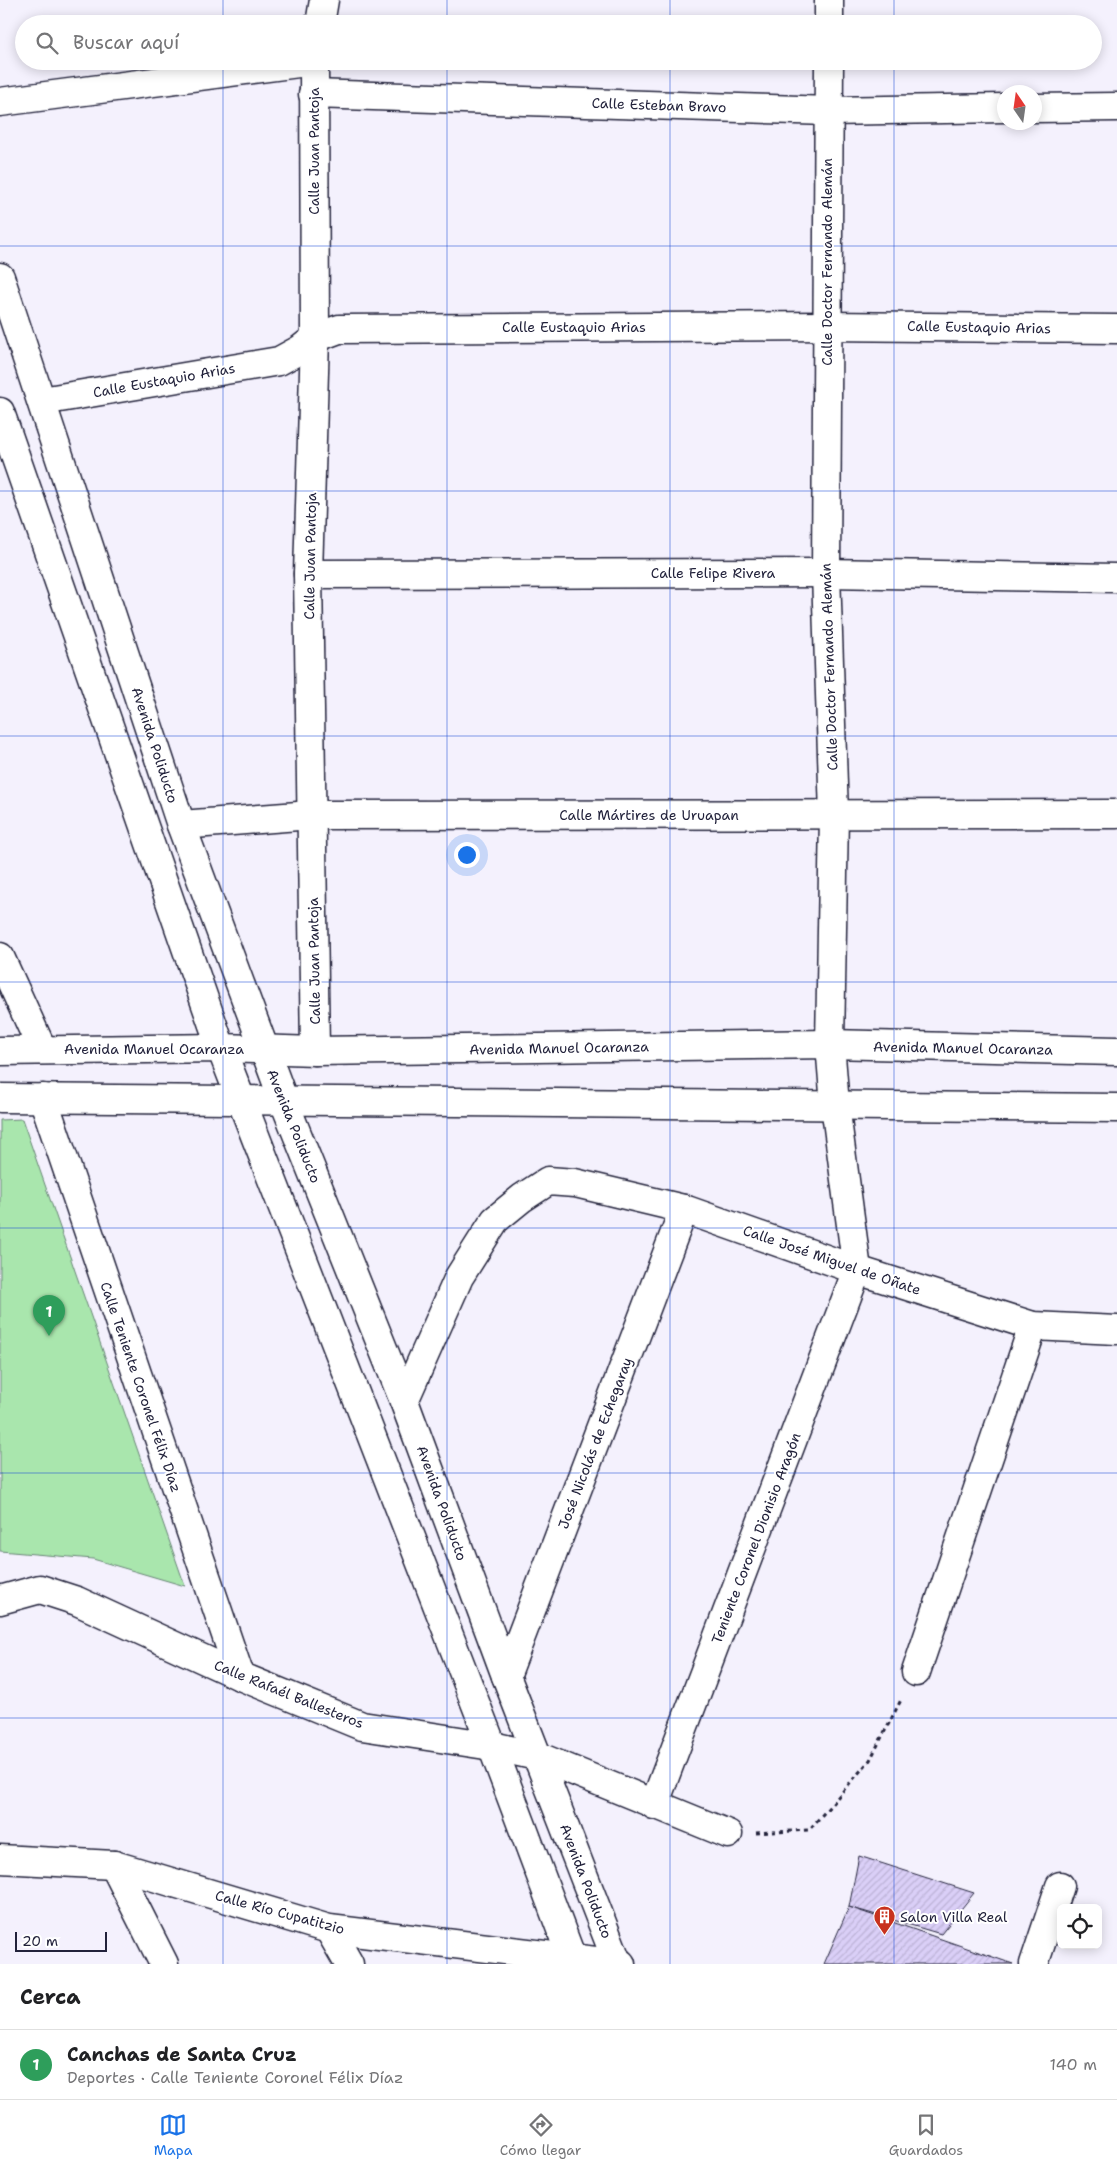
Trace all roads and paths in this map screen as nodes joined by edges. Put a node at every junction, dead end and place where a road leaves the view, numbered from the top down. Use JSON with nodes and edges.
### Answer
{"nodes":[{"id":1,"x":324,"y":0,"type":"edge"},
{"id":2,"x":829,"y":0,"type":"edge"},
{"id":3,"x":322,"y":15,"type":"edge"},
{"id":4,"x":829,"y":15,"type":"edge"},
{"id":5,"x":245,"y":70,"type":"edge"},
{"id":6,"x":314,"y":70,"type":"edge"},
{"id":7,"x":829,"y":70,"type":"edge"},
{"id":8,"x":313,"y":94,"type":"junction"},
{"id":9,"x":0,"y":102,"type":"edge"},
{"id":10,"x":1117,"y":107,"type":"edge"},
{"id":11,"x":997,"y":108,"type":"edge"},
{"id":12,"x":1042,"y":108,"type":"edge"},
{"id":13,"x":828,"y":111,"type":"junction"},
{"id":14,"x":0,"y":277,"type":"edge"},
{"id":15,"x":827,"y":326,"type":"junction"},
{"id":16,"x":1117,"y":329,"type":"edge"},
{"id":17,"x":315,"y":338,"type":"junction"},
{"id":18,"x":42,"y":401,"type":"junction"},
{"id":19,"x":0,"y":412,"type":"edge"},
{"id":20,"x":826,"y":573,"type":"junction"},
{"id":21,"x":308,"y":574,"type":"junction"},
{"id":22,"x":1117,"y":578,"type":"edge"},
{"id":23,"x":1117,"y":814,"type":"edge"},
{"id":24,"x":311,"y":815,"type":"junction"},
{"id":25,"x":834,"y":815,"type":"junction"},
{"id":26,"x":181,"y":825,"type":"junction"},
{"id":27,"x":0,"y":957,"type":"edge"},
{"id":28,"x":830,"y":1044,"type":"junction"},
{"id":29,"x":221,"y":1048,"type":"junction"},
{"id":30,"x":42,"y":1049,"type":"junction"},
{"id":31,"x":264,"y":1050,"type":"junction"},
{"id":32,"x":0,"y":1051,"type":"edge"},
{"id":33,"x":316,"y":1051,"type":"junction"},
{"id":34,"x":1117,"y":1051,"type":"edge"},
{"id":35,"x":0,"y":1098,"type":"edge"},
{"id":36,"x":43,"y":1098,"type":"junction"},
{"id":37,"x":283,"y":1099,"type":"junction"},
{"id":38,"x":243,"y":1100,"type":"junction"},
{"id":39,"x":835,"y":1105,"type":"junction"},
{"id":40,"x":1117,"y":1108,"type":"edge"},
{"id":41,"x":684,"y":1209,"type":"junction"},
{"id":42,"x":857,"y":1270,"type":"junction"},
{"id":43,"x":1033,"y":1326,"type":"junction"},
{"id":44,"x":1117,"y":1330,"type":"edge"},
{"id":45,"x":404,"y":1401,"type":"junction"},
{"id":46,"x":0,"y":1600,"type":"edge"},
{"id":47,"x":916,"y":1672,"type":"joint"},
{"id":48,"x":240,"y":1676,"type":"junction"},
{"id":49,"x":506,"y":1676,"type":"junction"},
{"id":50,"x":492,"y":1746,"type":"junction"},
{"id":51,"x":537,"y":1756,"type":"junction"},
{"id":52,"x":654,"y":1805,"type":"junction"},
{"id":53,"x":728,"y":1834,"type":"joint"},
{"id":54,"x":0,"y":1859,"type":"edge"},
{"id":55,"x":114,"y":1865,"type":"junction"},
{"id":56,"x":1060,"y":1886,"type":"dead end"},
{"id":57,"x":329,"y":1929,"type":"junction"},
{"id":58,"x":574,"y":1962,"type":"edge"},
{"id":59,"x":164,"y":1964,"type":"edge"},
{"id":60,"x":349,"y":1964,"type":"edge"},
{"id":61,"x":619,"y":1964,"type":"edge"},
{"id":62,"x":1034,"y":1964,"type":"edge"}],
"edges":[{"from":1,"to":3,"type":"street"},
{"from":2,"to":4,"type":"street"},
{"from":5,"to":9,"type":"street"},
{"from":6,"to":8,"type":"street","name":"Calle Juan Pantoja"},
{"from":7,"to":13,"type":"street","name":"Calle Doctor Fernando Alemán"},
{"from":8,"to":13,"type":"street","name":"Calle Esteban Bravo"},
{"from":8,"to":17,"type":"street","name":"Calle Juan Pantoja"},
{"from":10,"to":12,"type":"street"},
{"from":11,"to":13,"type":"street","name":"Calle Esteban Bravo"},
{"from":13,"to":15,"type":"street","name":"Calle Doctor Fernando Alemán"},
{"from":14,"to":18,"type":"street","name":"Avenida Poliducto"},
{"from":15,"to":16,"type":"street","name":"Calle Eustaquio Arias"},
{"from":15,"to":17,"type":"street","name":"Calle Eustaquio Arias"},
{"from":15,"to":20,"type":"street","name":"Calle Doctor Fernando Alemán"},
{"from":17,"to":18,"type":"street","name":"Calle Eustaquio Arias"},
{"from":17,"to":21,"type":"street","name":"Calle Juan Pantoja"},
{"from":18,"to":26,"type":"street","name":"Avenida Poliducto"},
{"from":19,"to":29,"type":"street"},
{"from":20,"to":21,"type":"street","name":"Calle Felipe Rivera"},
{"from":20,"to":22,"type":"street","name":"Calle Felipe Rivera"},
{"from":20,"to":25,"type":"street","name":"Calle Doctor Fernando Alemán"},
{"from":21,"to":24,"type":"street","name":"Calle Juan Pantoja"},
{"from":23,"to":25,"type":"street","name":"Calle Mártires de Uruapan"},
{"from":24,"to":25,"type":"street","name":"Calle Mártires de Uruapan"},
{"from":24,"to":26,"type":"street","name":"Calle Mártires de Uruapan"},
{"from":24,"to":33,"type":"street","name":"Calle Juan Pantoja"},
{"from":25,"to":28,"type":"street","name":"Calle Doctor Fernando Alemán"},
{"from":26,"to":31,"type":"street","name":"Avenida Poliducto"},
{"from":27,"to":30,"type":"street"},
{"from":28,"to":33,"type":"street","name":"Avenida Manuel Ocaranza"},
{"from":28,"to":34,"type":"street","name":"Avenida Manuel Ocaranza"},
{"from":28,"to":39,"type":"street","name":"Calle Doctor Fernando Alemán"},
{"from":29,"to":30,"type":"street","name":"Avenida Manuel Ocaranza"},
{"from":29,"to":31,"type":"street","name":"Avenida Manuel Ocaranza"},
{"from":29,"to":38,"type":"street"},
{"from":30,"to":32,"type":"street","name":"Avenida Manuel Ocaranza"},
{"from":31,"to":33,"type":"street","name":"Avenida Manuel Ocaranza"},
{"from":31,"to":37,"type":"street","name":"Avenida Poliducto"},
{"from":35,"to":36,"type":"street"},
{"from":36,"to":38,"type":"street"},
{"from":36,"to":48,"type":"street","name":"Calle Teniente Coronel Félix Díaz"},
{"from":37,"to":38,"type":"street"},
{"from":37,"to":39,"type":"street"},
{"from":37,"to":45,"type":"street","name":"Avenida Poliducto"},
{"from":38,"to":50,"type":"street"},
{"from":39,"to":40,"type":"street"},
{"from":39,"to":42,"type":"street","name":"Calle Doctor Fernando Alemán"},
{"from":41,"to":42,"type":"street","name":"Calle José Miguel de Oñate"},
{"from":41,"to":45,"type":"street","name":"Calle José Miguel de Oñate"},
{"from":41,"to":49,"type":"street","name":"José Nicolás de Echegaray"},
{"from":42,"to":43,"type":"street","name":"Calle José Miguel de Oñate"},
{"from":42,"to":52,"type":"street","name":"Teniente Coronel Dionisio Aragón"},
{"from":43,"to":44,"type":"street","name":"Calle José Miguel de Oñate"},
{"from":43,"to":47,"type":"street"},
{"from":45,"to":49,"type":"street","name":"Avenida Poliducto"},
{"from":46,"to":48,"type":"street","name":"Calle Rafaél Ballesteros"},
{"from":47,"to":53,"type":"path"},
{"from":48,"to":50,"type":"street","name":"Calle Rafaél Ballesteros"},
{"from":49,"to":51,"type":"street","name":"Avenida Poliducto"},
{"from":50,"to":51,"type":"street","name":"Calle Rafaél Ballesteros"},
{"from":50,"to":58,"type":"street"},
{"from":51,"to":52,"type":"street","name":"Calle Rafaél Ballesteros"},
{"from":51,"to":61,"type":"street","name":"Avenida Poliducto"},
{"from":52,"to":53,"type":"street","name":"Calle Rafaél Ballesteros"},
{"from":54,"to":55,"type":"street","name":"Calle Río Cupatitzio"},
{"from":55,"to":57,"type":"street","name":"Calle Río Cupatitzio"},
{"from":55,"to":59,"type":"street"},
{"from":56,"to":62,"type":"street"},
{"from":57,"to":58,"type":"street","name":"Calle Río Cupatitzio"},
{"from":57,"to":60,"type":"street"},
{"from":58,"to":61,"type":"street","name":"Calle Río Cupatitzio"}]}
